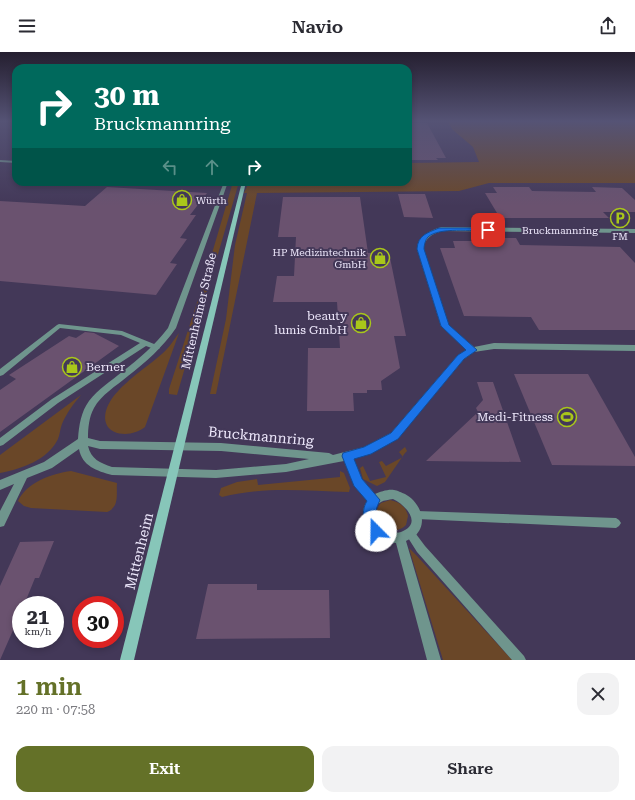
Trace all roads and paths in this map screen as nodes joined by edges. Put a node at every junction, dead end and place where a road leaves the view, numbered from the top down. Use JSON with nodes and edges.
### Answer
{"nodes":[{"id":1,"x":12,"y":158,"type":"edge"},
{"id":2,"x":0,"y":161,"type":"edge"},
{"id":3,"x":7,"y":161,"type":"junction"},
{"id":4,"x":12,"y":162,"type":"edge"},
{"id":5,"x":225,"y":186,"type":"edge"},
{"id":6,"x":243,"y":186,"type":"edge"},
{"id":7,"x":635,"y":231,"type":"edge"},
{"id":8,"x":146,"y":343,"type":"junction"},
{"id":9,"x":157,"y":348,"type":"junction"},
{"id":10,"x":635,"y":348,"type":"edge"},
{"id":11,"x":472,"y":350,"type":"junction"},
{"id":12,"x":0,"y":373,"type":"edge"},
{"id":13,"x":82,"y":441,"type":"junction"},
{"id":14,"x":0,"y":443,"type":"edge"},
{"id":15,"x":181,"y":446,"type":"junction"},
{"id":16,"x":343,"y":457,"type":"junction"},
{"id":17,"x":174,"y":473,"type":"junction"},
{"id":18,"x":23,"y":476,"type":"junction"},
{"id":19,"x":0,"y":485,"type":"edge"},
{"id":20,"x":374,"y":500,"type":"junction"},
{"id":21,"x":417,"y":515,"type":"junction"},
{"id":22,"x":0,"y":522,"type":"edge"},
{"id":23,"x":616,"y":523,"type":"dead end"},
{"id":24,"x":405,"y":535,"type":"junction"},
{"id":25,"x":127,"y":660,"type":"edge"},
{"id":26,"x":434,"y":660,"type":"edge"},
{"id":27,"x":520,"y":660,"type":"edge"}],
"edges":[{"from":1,"to":3,"type":"lane"},
{"from":2,"to":3,"type":"lane"},
{"from":3,"to":4,"type":"lane"},
{"from":5,"to":9,"type":"street","name":"Mittenheimer Straße"},
{"from":6,"to":15,"type":"main road","name":"Mittenheimer Straße"},
{"from":7,"to":11,"type":"street","name":"Bruckmannring"},
{"from":8,"to":9,"type":"lane"},
{"from":8,"to":12,"type":"lane"},
{"from":8,"to":14,"type":"lane"},
{"from":9,"to":13,"type":"street","name":"Mittenheimer Straße"},
{"from":10,"to":11,"type":"street","name":"Bruckmannring"},
{"from":11,"to":16,"type":"street","name":"Bruckmannring"},
{"from":13,"to":15,"type":"street"},
{"from":13,"to":17,"type":"street","name":"Mittenheimer Straße"},
{"from":13,"to":18,"type":"street"},
{"from":15,"to":16,"type":"street","name":"Bruckmannring"},
{"from":15,"to":17,"type":"main road","name":"Mittenheimer Straße"},
{"from":16,"to":17,"type":"street","name":"Bruckmannring"},
{"from":16,"to":20,"type":"street"},
{"from":17,"to":25,"type":"main road","name":"Mittenheim"},
{"from":18,"to":19,"type":"street"},
{"from":18,"to":22,"type":"street"},
{"from":20,"to":21,"type":"street"},
{"from":20,"to":24,"type":"street"},
{"from":21,"to":23,"type":"lane"},
{"from":21,"to":24,"type":"street"},
{"from":24,"to":26,"type":"street"},
{"from":24,"to":27,"type":"lane"}]}
